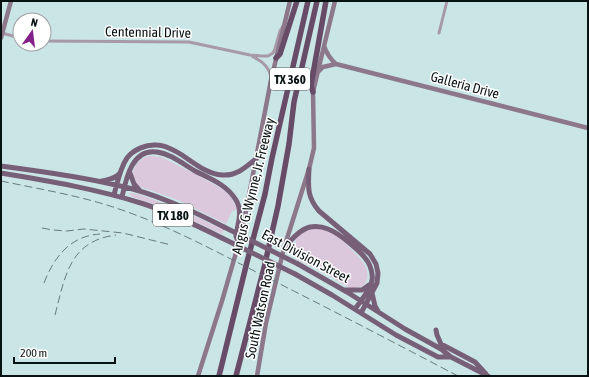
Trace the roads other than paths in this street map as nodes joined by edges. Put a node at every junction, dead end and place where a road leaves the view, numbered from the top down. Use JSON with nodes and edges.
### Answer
{"nodes":[{"id":1,"x":11,"y":1,"type":"edge"},
{"id":2,"x":290,"y":1,"type":"edge"},
{"id":3,"x":297,"y":1,"type":"edge"},
{"id":4,"x":308,"y":1,"type":"edge"},
{"id":5,"x":317,"y":1,"type":"edge"},
{"id":6,"x":326,"y":1,"type":"edge"},
{"id":7,"x":335,"y":1,"type":"edge"},
{"id":8,"x":446,"y":1,"type":"edge"},
{"id":9,"x":285,"y":23,"type":"junction"},
{"id":10,"x":439,"y":33,"type":"dead end"},
{"id":11,"x":2,"y":36,"type":"edge"},
{"id":12,"x":12,"y":37,"type":"edge"},
{"id":13,"x":52,"y":41,"type":"edge"},
{"id":14,"x":324,"y":44,"type":"junction"},
{"id":15,"x":250,"y":55,"type":"junction"},
{"id":16,"x":276,"y":58,"type":"junction"},
{"id":17,"x":336,"y":64,"type":"junction"},
{"id":18,"x":317,"y":75,"type":"junction"},
{"id":19,"x":271,"y":80,"type":"junction"},
{"id":20,"x":314,"y":92,"type":"junction"},
{"id":21,"x":588,"y":128,"type":"edge"},
{"id":22,"x":257,"y":158,"type":"junction"},
{"id":23,"x":1,"y":166,"type":"edge"},
{"id":24,"x":309,"y":169,"type":"junction"},
{"id":25,"x":129,"y":171,"type":"junction"},
{"id":26,"x":121,"y":172,"type":"junction"},
{"id":27,"x":1,"y":173,"type":"edge"},
{"id":28,"x":100,"y":182,"type":"junction"},
{"id":29,"x":117,"y":185,"type":"junction"},
{"id":30,"x":124,"y":187,"type":"junction"},
{"id":31,"x":141,"y":192,"type":"junction"},
{"id":32,"x":114,"y":196,"type":"junction"},
{"id":33,"x":122,"y":197,"type":"junction"},
{"id":34,"x":239,"y":241,"type":"junction"},
{"id":35,"x":284,"y":248,"type":"junction"},
{"id":36,"x":371,"y":283,"type":"junction"},
{"id":37,"x":343,"y":289,"type":"junction"},
{"id":38,"x":372,"y":294,"type":"junction"},
{"id":39,"x":361,"y":300,"type":"junction"},
{"id":40,"x":366,"y":304,"type":"junction"},
{"id":41,"x":355,"y":309,"type":"junction"},
{"id":42,"x":361,"y":312,"type":"junction"},
{"id":43,"x":378,"y":312,"type":"junction"},
{"id":44,"x":436,"y":330,"type":"dead end"},
{"id":45,"x":451,"y":357,"type":"junction"},
{"id":46,"x":198,"y":376,"type":"edge"},
{"id":47,"x":219,"y":376,"type":"edge"},
{"id":48,"x":236,"y":376,"type":"edge"},
{"id":49,"x":257,"y":376,"type":"edge"},
{"id":50,"x":488,"y":376,"type":"edge"}],
"edges":[{"from":1,"to":11,"type":"main road"},
{"from":2,"to":9,"type":"main road"},
{"from":3,"to":16,"type":"highway"},
{"from":4,"to":47,"type":"highway","name":"Angus G. Wynne, Jr. Freeway","number":"TX 360"},
{"from":5,"to":48,"type":"highway","name":"Angus G. Wynne, Jr. Freeway","number":"TX 360"},
{"from":6,"to":20,"type":"highway"},
{"from":7,"to":14,"type":"main road","name":"South Watson Road"},
{"from":8,"to":10,"type":"street"},
{"from":9,"to":15,"type":"street","name":"Centennial Drive"},
{"from":9,"to":16,"type":"main road"},
{"from":11,"to":12,"type":"street"},
{"from":13,"to":15,"type":"street","name":"Centennial Drive"},
{"from":14,"to":17,"type":"main road"},
{"from":14,"to":18,"type":"main road","name":"South Watson Road"},
{"from":15,"to":19,"type":"street","name":"Centennial Drive"},
{"from":16,"to":19,"type":"main road"},
{"from":17,"to":18,"type":"main road"},
{"from":17,"to":21,"type":"main road","name":"Galleria Drive"},
{"from":18,"to":20,"type":"main road","name":"South Watson Road"},
{"from":19,"to":22,"type":"main road"},
{"from":20,"to":24,"type":"main road","name":"South Watson Road"},
{"from":22,"to":26,"type":"main road"},
{"from":22,"to":34,"type":"main road"},
{"from":23,"to":28,"type":"main road","name":"East Division Street","number":"TX 180"},
{"from":24,"to":35,"type":"main road","name":"South Watson Road"},
{"from":24,"to":38,"type":"main road"},
{"from":25,"to":30,"type":"main road"},
{"from":25,"to":31,"type":"main road"},
{"from":25,"to":34,"type":"main road"},
{"from":26,"to":28,"type":"main road"},
{"from":26,"to":29,"type":"main road"},
{"from":27,"to":32,"type":"main road","name":"East Division Street","number":"TX 180"},
{"from":28,"to":29,"type":"main road","name":"East Division Street","number":"TX 180"},
{"from":29,"to":30,"type":"main road","name":"East Division Street","number":"TX 180"},
{"from":29,"to":32,"type":"main road"},
{"from":30,"to":31,"type":"main road","name":"East Division Street","number":"TX 180"},
{"from":30,"to":33,"type":"main road"},
{"from":31,"to":37,"type":"main road","name":"East Division Street","number":"TX 180","bridge":true},
{"from":32,"to":33,"type":"main road","name":"East Division Street","number":"TX 180"},
{"from":33,"to":41,"type":"main road","name":"East Division Street","number":"TX 180","bridge":true},
{"from":34,"to":46,"type":"main road"},
{"from":35,"to":36,"type":"main road"},
{"from":35,"to":49,"type":"main road","name":"South Watson Road"},
{"from":36,"to":37,"type":"main road"},
{"from":36,"to":39,"type":"main road"},
{"from":37,"to":39,"type":"main road","name":"East Division Street","number":"TX 180"},
{"from":38,"to":40,"type":"main road"},
{"from":38,"to":43,"type":"main road"},
{"from":39,"to":40,"type":"main road","name":"East Division Street","number":"TX 180"},
{"from":39,"to":41,"type":"main road"},
{"from":40,"to":42,"type":"main road"},
{"from":40,"to":43,"type":"main road","name":"East Division Street","number":"TX 180"},
{"from":41,"to":42,"type":"main road","name":"East Division Street","number":"TX 180"},
{"from":42,"to":45,"type":"main road","name":"East Division Street","number":"TX 180"},
{"from":43,"to":45,"type":"main road","name":"East Division Street","number":"TX 180"},
{"from":44,"to":50,"type":"main road"},
{"from":45,"to":50,"type":"main road","name":"East Division Street","number":"TX 180"}]}
